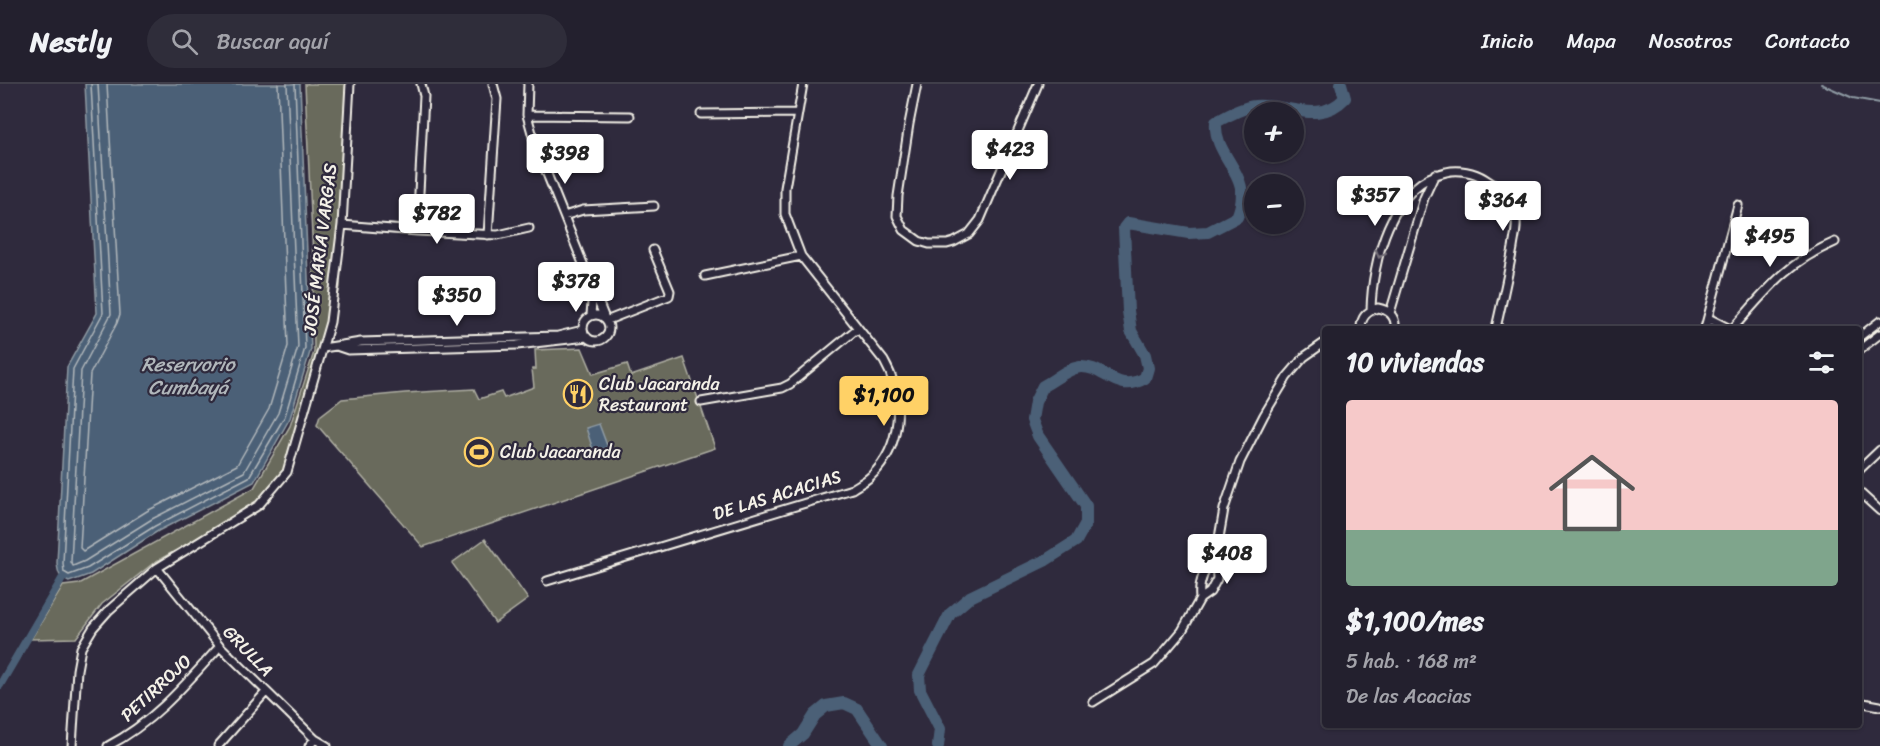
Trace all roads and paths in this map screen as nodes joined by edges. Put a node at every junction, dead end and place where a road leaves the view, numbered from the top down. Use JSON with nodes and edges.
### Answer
{"nodes":[{"id":1,"x":350,"y":84,"type":"edge"},
{"id":2,"x":421,"y":84,"type":"edge"},
{"id":3,"x":494,"y":84,"type":"edge"},
{"id":4,"x":528,"y":84,"type":"edge"},
{"id":5,"x":803,"y":84,"type":"edge"},
{"id":6,"x":917,"y":84,"type":"edge"},
{"id":7,"x":1038,"y":84,"type":"edge"},
{"id":8,"x":797,"y":113,"type":"junction"},
{"id":9,"x":701,"y":114,"type":"dead end"},
{"id":10,"x":527,"y":115,"type":"junction"},
{"id":11,"x":630,"y":116,"type":"dead end"},
{"id":12,"x":1436,"y":174,"type":"junction"},
{"id":13,"x":1738,"y":205,"type":"dead end"},
{"id":14,"x":654,"y":206,"type":"dead end"},
{"id":15,"x":564,"y":216,"type":"junction"},
{"id":16,"x":342,"y":225,"type":"junction"},
{"id":17,"x":529,"y":228,"type":"dead end"},
{"id":18,"x":417,"y":231,"type":"junction"},
{"id":19,"x":488,"y":235,"type":"junction"},
{"id":20,"x":1834,"y":242,"type":"dead end"},
{"id":21,"x":653,"y":250,"type":"dead end"},
{"id":22,"x":801,"y":256,"type":"junction"},
{"id":23,"x":705,"y":276,"type":"dead end"},
{"id":24,"x":593,"y":286,"type":"junction"},
{"id":25,"x":1371,"y":310,"type":"junction"},
{"id":26,"x":1390,"y":313,"type":"junction"},
{"id":27,"x":591,"y":315,"type":"junction"},
{"id":28,"x":606,"y":318,"type":"junction"},
{"id":29,"x":1708,"y":318,"type":"junction"},
{"id":30,"x":1880,"y":321,"type":"edge"},
{"id":31,"x":1361,"y":326,"type":"edge"},
{"id":32,"x":1395,"y":326,"type":"edge"},
{"id":33,"x":1496,"y":326,"type":"edge"},
{"id":34,"x":1706,"y":326,"type":"edge"},
{"id":35,"x":1724,"y":326,"type":"edge"},
{"id":36,"x":1735,"y":326,"type":"edge"},
{"id":37,"x":858,"y":328,"type":"junction"},
{"id":38,"x":583,"y":330,"type":"junction"},
{"id":39,"x":1880,"y":334,"type":"edge"},
{"id":40,"x":1862,"y":335,"type":"edge"},
{"id":41,"x":587,"y":337,"type":"junction"},
{"id":42,"x":436,"y":344,"type":"junction"},
{"id":43,"x":1322,"y":344,"type":"edge"},
{"id":44,"x":323,"y":348,"type":"junction"},
{"id":45,"x":1862,"y":348,"type":"edge"},
{"id":46,"x":701,"y":402,"type":"dead end"},
{"id":47,"x":1880,"y":450,"type":"edge"},
{"id":48,"x":1862,"y":467,"type":"edge"},
{"id":49,"x":1862,"y":494,"type":"edge"},
{"id":50,"x":1880,"y":511,"type":"edge"},
{"id":51,"x":1216,"y":555,"type":"junction"},
{"id":52,"x":157,"y":568,"type":"junction"},
{"id":53,"x":547,"y":581,"type":"dead end"},
{"id":54,"x":1200,"y":598,"type":"junction"},
{"id":55,"x":220,"y":646,"type":"junction"},
{"id":56,"x":266,"y":692,"type":"junction"},
{"id":57,"x":1093,"y":702,"type":"dead end"},
{"id":58,"x":1862,"y":703,"type":"edge"},
{"id":59,"x":1880,"y":706,"type":"edge"},
{"id":60,"x":315,"y":739,"type":"junction"},
{"id":61,"x":72,"y":746,"type":"edge"},
{"id":62,"x":108,"y":746,"type":"edge"},
{"id":63,"x":218,"y":746,"type":"edge"},
{"id":64,"x":309,"y":746,"type":"edge"},
{"id":65,"x":327,"y":746,"type":"edge"}],
"edges":[{"from":1,"to":16,"type":"street","name":"JOSÉ MARIA VARGAS"},
{"from":2,"to":18,"type":"street"},
{"from":3,"to":19,"type":"street"},
{"from":4,"to":10,"type":"street"},
{"from":5,"to":8,"type":"street","name":"DE LAS ACACIAS"},
{"from":6,"to":7,"type":"street"},
{"from":8,"to":9,"type":"street"},
{"from":8,"to":22,"type":"street","name":"DE LAS ACACIAS"},
{"from":10,"to":11,"type":"street"},
{"from":10,"to":15,"type":"street"},
{"from":12,"to":25,"type":"street","one_way":true},
{"from":12,"to":26,"type":"street"},
{"from":12,"to":33,"type":"street"},
{"from":13,"to":29,"type":"street"},
{"from":14,"to":15,"type":"street"},
{"from":15,"to":24,"type":"street"},
{"from":16,"to":18,"type":"street"},
{"from":16,"to":44,"type":"street","name":"JOSÉ MARIA VARGAS"},
{"from":17,"to":19,"type":"street"},
{"from":18,"to":19,"type":"street"},
{"from":20,"to":36,"type":"street"},
{"from":21,"to":28,"type":"street"},
{"from":22,"to":23,"type":"street"},
{"from":22,"to":37,"type":"street","name":"DE LAS ACACIAS"},
{"from":24,"to":27,"type":"street"},
{"from":24,"to":28,"type":"street"},
{"from":25,"to":26,"type":"street"},
{"from":25,"to":31,"type":"street"},
{"from":26,"to":32,"type":"street"},
{"from":27,"to":28,"type":"street"},
{"from":27,"to":38,"type":"street"},
{"from":28,"to":41,"type":"street"},
{"from":29,"to":34,"type":"street"},
{"from":29,"to":35,"type":"street"},
{"from":30,"to":40,"type":"street"},
{"from":37,"to":46,"type":"street"},
{"from":37,"to":53,"type":"street","name":"DE LAS ACACIAS"},
{"from":38,"to":41,"type":"street"},
{"from":38,"to":42,"type":"street"},
{"from":39,"to":45,"type":"street"},
{"from":41,"to":42,"type":"street"},
{"from":42,"to":44,"type":"street"},
{"from":43,"to":51,"type":"street"},
{"from":44,"to":52,"type":"street","name":"JOSÉ MARIA VARGAS"},
{"from":47,"to":48,"type":"street"},
{"from":49,"to":50,"type":"street"},
{"from":51,"to":54,"type":"street"},
{"from":51,"to":54,"type":"street"},
{"from":52,"to":55,"type":"street","name":"GRULLA"},
{"from":52,"to":61,"type":"street","name":"JOSÉ MARIA VARGAS"},
{"from":54,"to":57,"type":"street"},
{"from":55,"to":56,"type":"street","name":"GRULLA"},
{"from":55,"to":62,"type":"street","name":"PETIRROJO"},
{"from":56,"to":60,"type":"street","name":"GRULLA"},
{"from":56,"to":63,"type":"street"},
{"from":58,"to":59,"type":"street"},
{"from":60,"to":64,"type":"street"},
{"from":60,"to":65,"type":"street","name":"GRULLA"}]}
